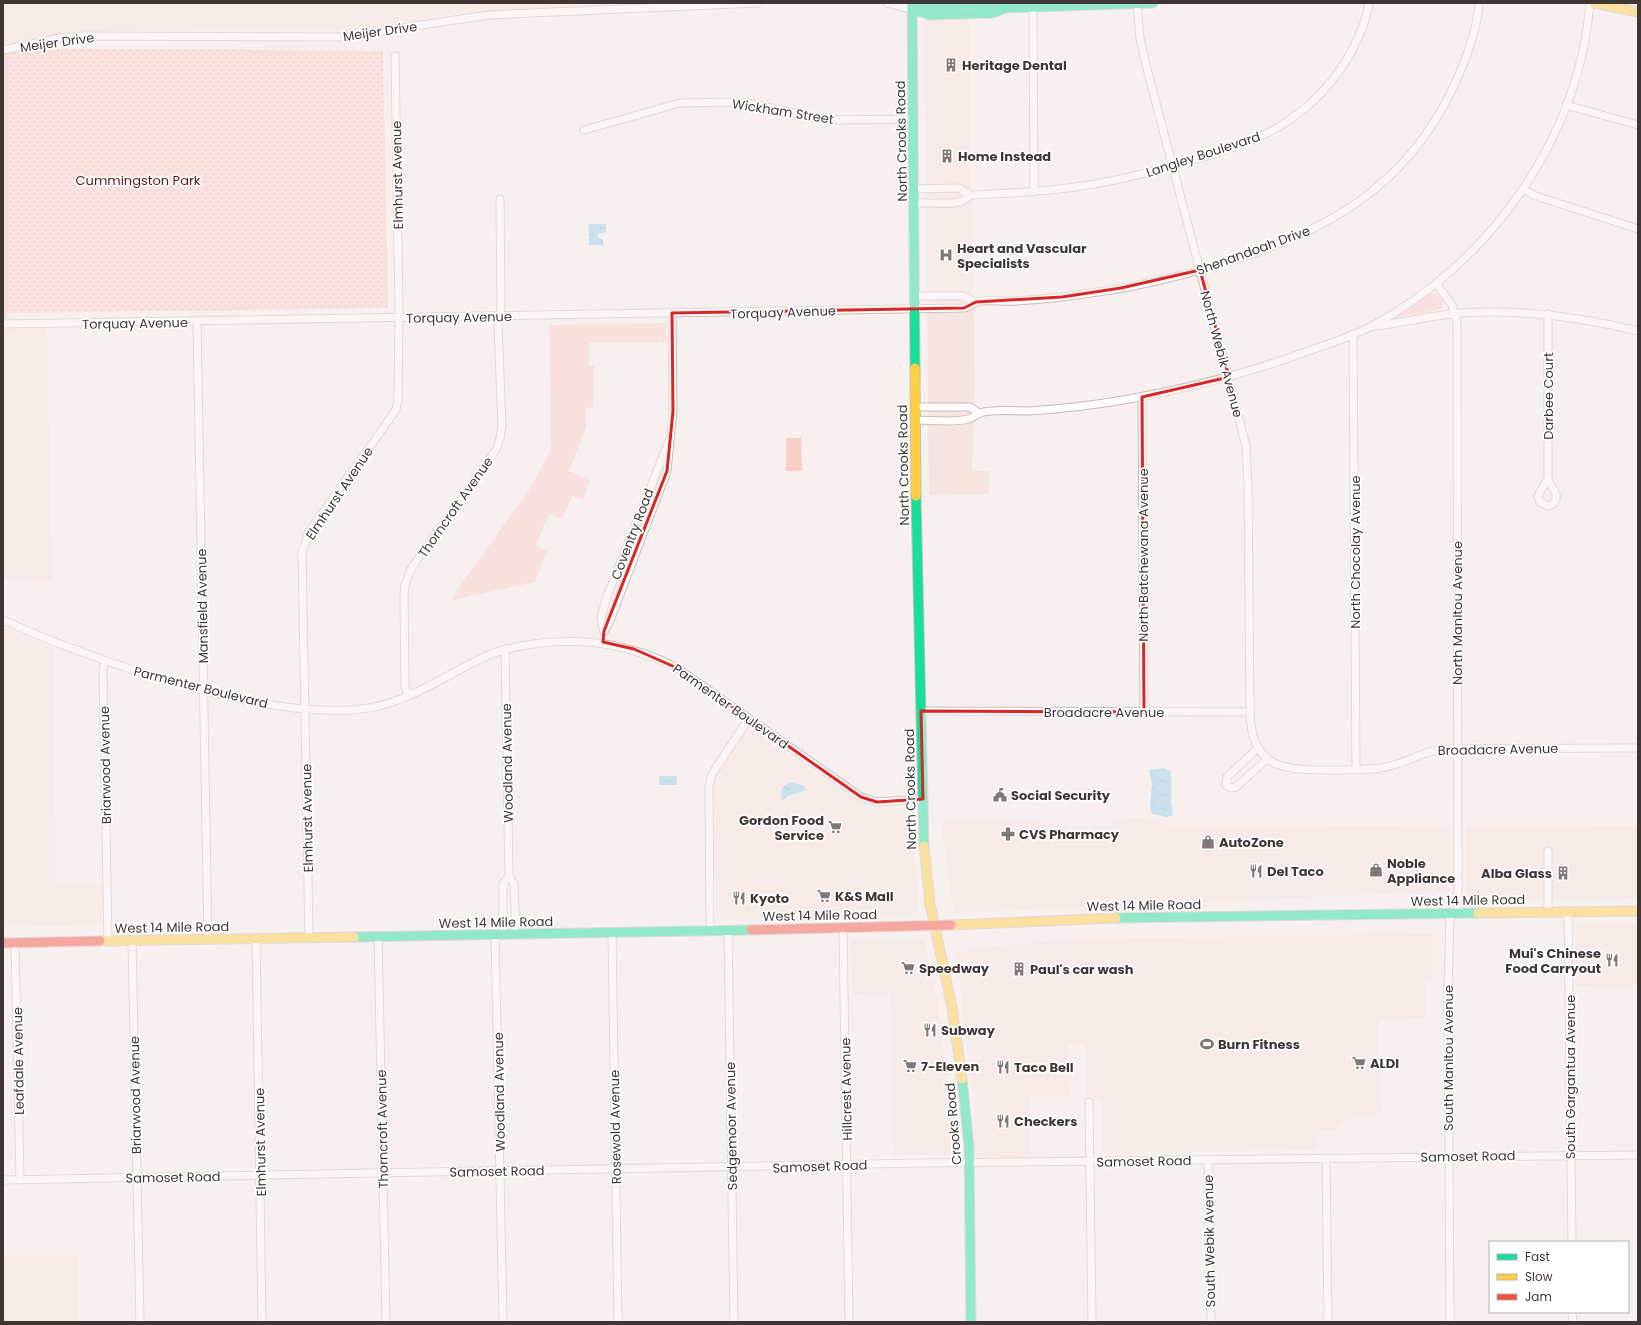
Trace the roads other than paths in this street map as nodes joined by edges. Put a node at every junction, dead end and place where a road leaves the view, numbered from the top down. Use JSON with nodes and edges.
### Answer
{"nodes":[{"id":1,"x":758,"y":3,"type":"edge"},
{"id":2,"x":887,"y":3,"type":"edge"},
{"id":3,"x":1153,"y":3,"type":"edge"},
{"id":4,"x":1369,"y":3,"type":"edge"},
{"id":5,"x":1478,"y":3,"type":"edge"},
{"id":6,"x":1590,"y":3,"type":"edge"},
{"id":7,"x":1594,"y":3,"type":"edge"},
{"id":8,"x":1137,"y":4,"type":"edge"},
{"id":9,"x":912,"y":6,"type":"edge"},
{"id":10,"x":1033,"y":7,"type":"junction"},
{"id":11,"x":1638,"y":12,"type":"edge"},
{"id":12,"x":3,"y":50,"type":"edge"},
{"id":13,"x":395,"y":56,"type":"dead end"},
{"id":14,"x":1566,"y":105,"type":"junction"},
{"id":15,"x":913,"y":119,"type":"junction"},
{"id":16,"x":1638,"y":125,"type":"edge"},
{"id":17,"x":584,"y":130,"type":"dead end"},
{"id":18,"x":1173,"y":166,"type":"junction"},
{"id":19,"x":914,"y":189,"type":"junction"},
{"id":20,"x":1523,"y":189,"type":"junction"},
{"id":21,"x":1034,"y":192,"type":"junction"},
{"id":22,"x":970,"y":195,"type":"junction"},
{"id":23,"x":500,"y":199,"type":"dead end"},
{"id":24,"x":915,"y":203,"type":"junction"},
{"id":25,"x":1638,"y":229,"type":"edge"},
{"id":26,"x":1200,"y":270,"type":"junction"},
{"id":27,"x":1436,"y":283,"type":"junction"},
{"id":28,"x":915,"y":296,"type":"junction"},
{"id":29,"x":976,"y":302,"type":"junction"},
{"id":30,"x":915,"y":309,"type":"junction"},
{"id":31,"x":672,"y":313,"type":"junction"},
{"id":32,"x":1455,"y":313,"type":"junction"},
{"id":33,"x":1548,"y":314,"type":"junction"},
{"id":34,"x":500,"y":317,"type":"junction"},
{"id":35,"x":398,"y":318,"type":"junction"},
{"id":36,"x":197,"y":321,"type":"junction"},
{"id":37,"x":3,"y":324,"type":"edge"},
{"id":38,"x":1370,"y":327,"type":"junction"},
{"id":39,"x":1638,"y":331,"type":"edge"},
{"id":40,"x":1353,"y":334,"type":"junction"},
{"id":41,"x":1229,"y":377,"type":"junction"},
{"id":42,"x":1142,"y":397,"type":"junction"},
{"id":43,"x":915,"y":407,"type":"junction"},
{"id":44,"x":978,"y":412,"type":"junction"},
{"id":45,"x":916,"y":420,"type":"junction"},
{"id":46,"x":670,"y":439,"type":"junction"},
{"id":47,"x":1548,"y":478,"type":"dead end"},
{"id":48,"x":3,"y":620,"type":"edge"},
{"id":49,"x":604,"y":631,"type":"junction"},
{"id":50,"x":603,"y":642,"type":"junction"},
{"id":51,"x":504,"y":650,"type":"junction"},
{"id":52,"x":104,"y":661,"type":"junction"},
{"id":53,"x":204,"y":690,"type":"junction"},
{"id":54,"x":408,"y":696,"type":"junction"},
{"id":55,"x":304,"y":709,"type":"junction"},
{"id":56,"x":921,"y":711,"type":"junction"},
{"id":57,"x":1144,"y":712,"type":"junction"},
{"id":58,"x":1250,"y":712,"type":"junction"},
{"id":59,"x":749,"y":718,"type":"junction"},
{"id":60,"x":1258,"y":748,"type":"junction"},
{"id":61,"x":1638,"y":748,"type":"edge"},
{"id":62,"x":1457,"y":749,"type":"junction"},
{"id":63,"x":1267,"y":759,"type":"junction"},
{"id":64,"x":1356,"y":770,"type":"junction"},
{"id":65,"x":923,"y":799,"type":"junction"},
{"id":66,"x":1548,"y":851,"type":"dead end"},
{"id":67,"x":509,"y":876,"type":"junction"},
{"id":68,"x":1638,"y":911,"type":"edge"},
{"id":69,"x":1548,"y":912,"type":"junction"},
{"id":70,"x":1568,"y":912,"type":"junction"},
{"id":71,"x":1454,"y":913,"type":"junction"},
{"id":72,"x":936,"y":926,"type":"junction"},
{"id":73,"x":843,"y":928,"type":"junction"},
{"id":74,"x":728,"y":930,"type":"junction"},
{"id":75,"x":710,"y":931,"type":"junction"},
{"id":76,"x":612,"y":933,"type":"junction"},
{"id":77,"x":499,"y":934,"type":"junction"},
{"id":78,"x":516,"y":934,"type":"junction"},
{"id":79,"x":378,"y":936,"type":"junction"},
{"id":80,"x":309,"y":937,"type":"junction"},
{"id":81,"x":256,"y":938,"type":"junction"},
{"id":82,"x":208,"y":939,"type":"junction"},
{"id":83,"x":132,"y":940,"type":"junction"},
{"id":84,"x":108,"y":941,"type":"junction"},
{"id":85,"x":15,"y":942,"type":"junction"},
{"id":86,"x":3,"y":943,"type":"edge"},
{"id":87,"x":1089,"y":1102,"type":"dead end"},
{"id":88,"x":1638,"y":1154,"type":"edge"},
{"id":89,"x":1571,"y":1155,"type":"junction"},
{"id":90,"x":1448,"y":1157,"type":"junction"},
{"id":91,"x":1326,"y":1158,"type":"junction"},
{"id":92,"x":1208,"y":1160,"type":"junction"},
{"id":93,"x":1090,"y":1161,"type":"junction"},
{"id":94,"x":969,"y":1163,"type":"junction"},
{"id":95,"x":847,"y":1165,"type":"junction"},
{"id":96,"x":731,"y":1168,"type":"junction"},
{"id":97,"x":616,"y":1170,"type":"junction"},
{"id":98,"x":500,"y":1171,"type":"junction"},
{"id":99,"x":383,"y":1173,"type":"junction"},
{"id":100,"x":260,"y":1175,"type":"junction"},
{"id":101,"x":137,"y":1178,"type":"junction"},
{"id":102,"x":3,"y":1180,"type":"edge"},
{"id":103,"x":20,"y":1180,"type":"junction"},
{"id":104,"x":1572,"y":1241,"type":"edge"},
{"id":105,"x":140,"y":1322,"type":"edge"},
{"id":106,"x":262,"y":1322,"type":"edge"},
{"id":107,"x":386,"y":1322,"type":"edge"},
{"id":108,"x":503,"y":1322,"type":"edge"},
{"id":109,"x":618,"y":1322,"type":"edge"},
{"id":110,"x":734,"y":1322,"type":"edge"},
{"id":111,"x":849,"y":1322,"type":"edge"},
{"id":112,"x":971,"y":1322,"type":"edge"},
{"id":113,"x":1092,"y":1322,"type":"edge"},
{"id":114,"x":1211,"y":1322,"type":"edge"},
{"id":115,"x":1328,"y":1322,"type":"edge"},
{"id":116,"x":1450,"y":1322,"type":"edge"}],
"edges":[{"from":1,"to":12,"type":"street","name":"Meijer Drive"},
{"from":2,"to":9,"type":"street"},
{"from":3,"to":8,"type":"main road"},
{"from":4,"to":18,"type":"street","name":"Langley Boulevard"},
{"from":5,"to":26,"type":"street","name":"Shenandoah Drive"},
{"from":6,"to":14,"type":"street"},
{"from":7,"to":11,"type":"main road"},
{"from":8,"to":10,"type":"main road"},
{"from":8,"to":18,"type":"street","name":"North Webik Avenue"},
{"from":9,"to":10,"type":"main road"},
{"from":9,"to":15,"type":"main road","name":"North Crooks Road"},
{"from":10,"to":21,"type":"street"},
{"from":13,"to":35,"type":"street","name":"Elmhurst Avenue"},
{"from":14,"to":16,"type":"street"},
{"from":14,"to":20,"type":"street"},
{"from":15,"to":17,"type":"street","name":"Wickham Street"},
{"from":15,"to":19,"type":"main road","name":"North Crooks Road"},
{"from":18,"to":21,"type":"street","name":"Langley Boulevard"},
{"from":18,"to":26,"type":"street","name":"North Webik Avenue"},
{"from":19,"to":22,"type":"street","name":"Langley Boulevard"},
{"from":19,"to":24,"type":"main road","name":"North Crooks Road"},
{"from":20,"to":25,"type":"street"},
{"from":20,"to":27,"type":"street"},
{"from":21,"to":22,"type":"street","name":"Langley Boulevard"},
{"from":22,"to":24,"type":"street","name":"Langley Boulevard"},
{"from":23,"to":34,"type":"street","name":"Thorncroft Avenue"},
{"from":24,"to":28,"type":"main road","name":"North Crooks Road"},
{"from":26,"to":29,"type":"street","name":"Shenandoah Drive"},
{"from":26,"to":41,"type":"street","name":"North Webik Avenue"},
{"from":27,"to":32,"type":"street"},
{"from":27,"to":38,"type":"street"},
{"from":28,"to":29,"type":"street","name":"Shenandoah Drive"},
{"from":28,"to":30,"type":"main road","name":"North Crooks Road"},
{"from":29,"to":30,"type":"street","name":"Shenandoah Drive"},
{"from":30,"to":31,"type":"street","name":"Torquay Avenue"},
{"from":30,"to":43,"type":"main road","name":"North Crooks Road"},
{"from":31,"to":34,"type":"street","name":"Torquay Avenue"},
{"from":31,"to":46,"type":"street","name":"Coventry Road"},
{"from":32,"to":33,"type":"street"},
{"from":32,"to":38,"type":"street"},
{"from":32,"to":62,"type":"street","name":"North Manitou Avenue"},
{"from":33,"to":39,"type":"street"},
{"from":33,"to":47,"type":"street","name":"Darbee Court"},
{"from":34,"to":35,"type":"street","name":"Torquay Avenue"},
{"from":34,"to":54,"type":"street","name":"Thorncroft Avenue"},
{"from":35,"to":36,"type":"street","name":"Torquay Avenue"},
{"from":35,"to":55,"type":"street","name":"Elmhurst Avenue"},
{"from":36,"to":37,"type":"street","name":"Torquay Avenue"},
{"from":36,"to":53,"type":"street","name":"Mansfield Avenue"},
{"from":38,"to":40,"type":"street"},
{"from":40,"to":41,"type":"street"},
{"from":40,"to":64,"type":"street","name":"North Chocolay Avenue"},
{"from":41,"to":42,"type":"street"},
{"from":41,"to":58,"type":"street","name":"North Webik Avenue"},
{"from":42,"to":44,"type":"street"},
{"from":42,"to":57,"type":"street","name":"North Batchewana Avenue"},
{"from":43,"to":44,"type":"street"},
{"from":43,"to":45,"type":"main road","name":"North Crooks Road"},
{"from":44,"to":45,"type":"street"},
{"from":45,"to":56,"type":"main road","name":"North Crooks Road"},
{"from":46,"to":49,"type":"street","name":"Coventry Road"},
{"from":46,"to":49,"type":"street","name":"Coventry Road"},
{"from":48,"to":52,"type":"street","name":"Parmenter Boulevard"},
{"from":49,"to":50,"type":"street","name":"Coventry Road"},
{"from":50,"to":51,"type":"street","name":"Parmenter Boulevard"},
{"from":50,"to":59,"type":"street","name":"Parmenter Boulevard"},
{"from":51,"to":54,"type":"street","name":"Parmenter Boulevard"},
{"from":51,"to":67,"type":"street","name":"Woodland Avenue"},
{"from":52,"to":53,"type":"street","name":"Parmenter Boulevard"},
{"from":52,"to":84,"type":"street","name":"Briarwood Avenue"},
{"from":53,"to":55,"type":"street","name":"Parmenter Boulevard"},
{"from":53,"to":82,"type":"street","name":"Mansfield Avenue"},
{"from":54,"to":55,"type":"street","name":"Parmenter Boulevard"},
{"from":55,"to":80,"type":"street","name":"Elmhurst Avenue"},
{"from":56,"to":57,"type":"street","name":"Broadacre Avenue"},
{"from":56,"to":65,"type":"main road","name":"North Crooks Road"},
{"from":57,"to":58,"type":"street","name":"Broadacre Avenue"},
{"from":58,"to":60,"type":"street","name":"Broadacre Avenue"},
{"from":59,"to":65,"type":"street","name":"Parmenter Boulevard"},
{"from":59,"to":75,"type":"street"},
{"from":60,"to":63,"type":"street","name":"Broadacre Avenue"},
{"from":60,"to":63,"type":"street"},
{"from":61,"to":62,"type":"street","name":"Broadacre Avenue"},
{"from":62,"to":64,"type":"street","name":"Broadacre Avenue"},
{"from":62,"to":71,"type":"street","name":"North Manitou Avenue"},
{"from":63,"to":64,"type":"street","name":"Broadacre Avenue"},
{"from":65,"to":72,"type":"main road","name":"North Crooks Road"},
{"from":66,"to":69,"type":"street"},
{"from":67,"to":77,"type":"street","name":"Woodland Avenue"},
{"from":67,"to":78,"type":"street","name":"Woodland Avenue"},
{"from":68,"to":70,"type":"main road","name":"West 14 Mile Road"},
{"from":69,"to":70,"type":"main road","name":"West 14 Mile Road"},
{"from":69,"to":71,"type":"main road","name":"West 14 Mile Road"},
{"from":70,"to":89,"type":"street","name":"South Gargantua Avenue"},
{"from":71,"to":72,"type":"main road","name":"West 14 Mile Road"},
{"from":71,"to":90,"type":"street","name":"South Manitou Avenue"},
{"from":72,"to":73,"type":"main road","name":"West 14 Mile Road"},
{"from":72,"to":94,"type":"main road","name":"Crooks Road"},
{"from":73,"to":74,"type":"main road","name":"West 14 Mile Road"},
{"from":73,"to":95,"type":"street","name":"Hillcrest Avenue"},
{"from":74,"to":75,"type":"main road","name":"West 14 Mile Road"},
{"from":74,"to":96,"type":"street","name":"Sedgemoor Avenue"},
{"from":75,"to":76,"type":"main road","name":"West 14 Mile Road"},
{"from":76,"to":78,"type":"main road","name":"West 14 Mile Road"},
{"from":76,"to":97,"type":"street","name":"Rosewold Avenue"},
{"from":77,"to":78,"type":"main road","name":"West 14 Mile Road"},
{"from":77,"to":79,"type":"main road","name":"West 14 Mile Road"},
{"from":77,"to":98,"type":"street","name":"Woodland Avenue"},
{"from":79,"to":80,"type":"main road","name":"West 14 Mile Road"},
{"from":79,"to":99,"type":"street","name":"Thorncroft Avenue"},
{"from":80,"to":81,"type":"main road","name":"West 14 Mile Road"},
{"from":81,"to":82,"type":"main road","name":"West 14 Mile Road"},
{"from":81,"to":100,"type":"street","name":"Elmhurst Avenue"},
{"from":82,"to":83,"type":"main road","name":"West 14 Mile Road"},
{"from":83,"to":84,"type":"main road","name":"West 14 Mile Road"},
{"from":83,"to":101,"type":"street","name":"Briarwood Avenue"},
{"from":84,"to":85,"type":"main road","name":"West 14 Mile Road"},
{"from":85,"to":86,"type":"main road","name":"West 14 Mile Road"},
{"from":85,"to":103,"type":"street","name":"Leafdale Avenue"},
{"from":87,"to":93,"type":"street"},
{"from":88,"to":89,"type":"street","name":"Samoset Road"},
{"from":89,"to":90,"type":"street","name":"Samoset Road"},
{"from":89,"to":104,"type":"street","name":"South Gargantua Avenue"},
{"from":90,"to":91,"type":"street","name":"Samoset Road"},
{"from":90,"to":116,"type":"street","name":"South Manitou Avenue"},
{"from":91,"to":92,"type":"street","name":"Samoset Road"},
{"from":91,"to":115,"type":"street"},
{"from":92,"to":93,"type":"street","name":"Samoset Road"},
{"from":92,"to":114,"type":"street","name":"South Webik Avenue"},
{"from":93,"to":94,"type":"street","name":"Samoset Road"},
{"from":93,"to":113,"type":"street"},
{"from":94,"to":95,"type":"street","name":"Samoset Road"},
{"from":94,"to":112,"type":"main road","name":"Crooks Road"},
{"from":95,"to":96,"type":"street","name":"Samoset Road"},
{"from":95,"to":111,"type":"street","name":"Hillcrest Avenue"},
{"from":96,"to":97,"type":"street","name":"Samoset Road"},
{"from":96,"to":110,"type":"street","name":"Sedgemoor Avenue"},
{"from":97,"to":98,"type":"street","name":"Samoset Road"},
{"from":97,"to":109,"type":"street","name":"Rosewold Avenue"},
{"from":98,"to":99,"type":"street","name":"Samoset Road"},
{"from":98,"to":108,"type":"street","name":"Woodland Avenue"},
{"from":99,"to":100,"type":"street","name":"Samoset Road"},
{"from":99,"to":107,"type":"street","name":"Thorncroft Avenue"},
{"from":100,"to":101,"type":"street","name":"Samoset Road"},
{"from":100,"to":106,"type":"street","name":"Elmhurst Avenue"},
{"from":101,"to":103,"type":"street","name":"Samoset Road"},
{"from":101,"to":105,"type":"street","name":"Briarwood Avenue"},
{"from":102,"to":103,"type":"street","name":"Samoset Road"}]}
